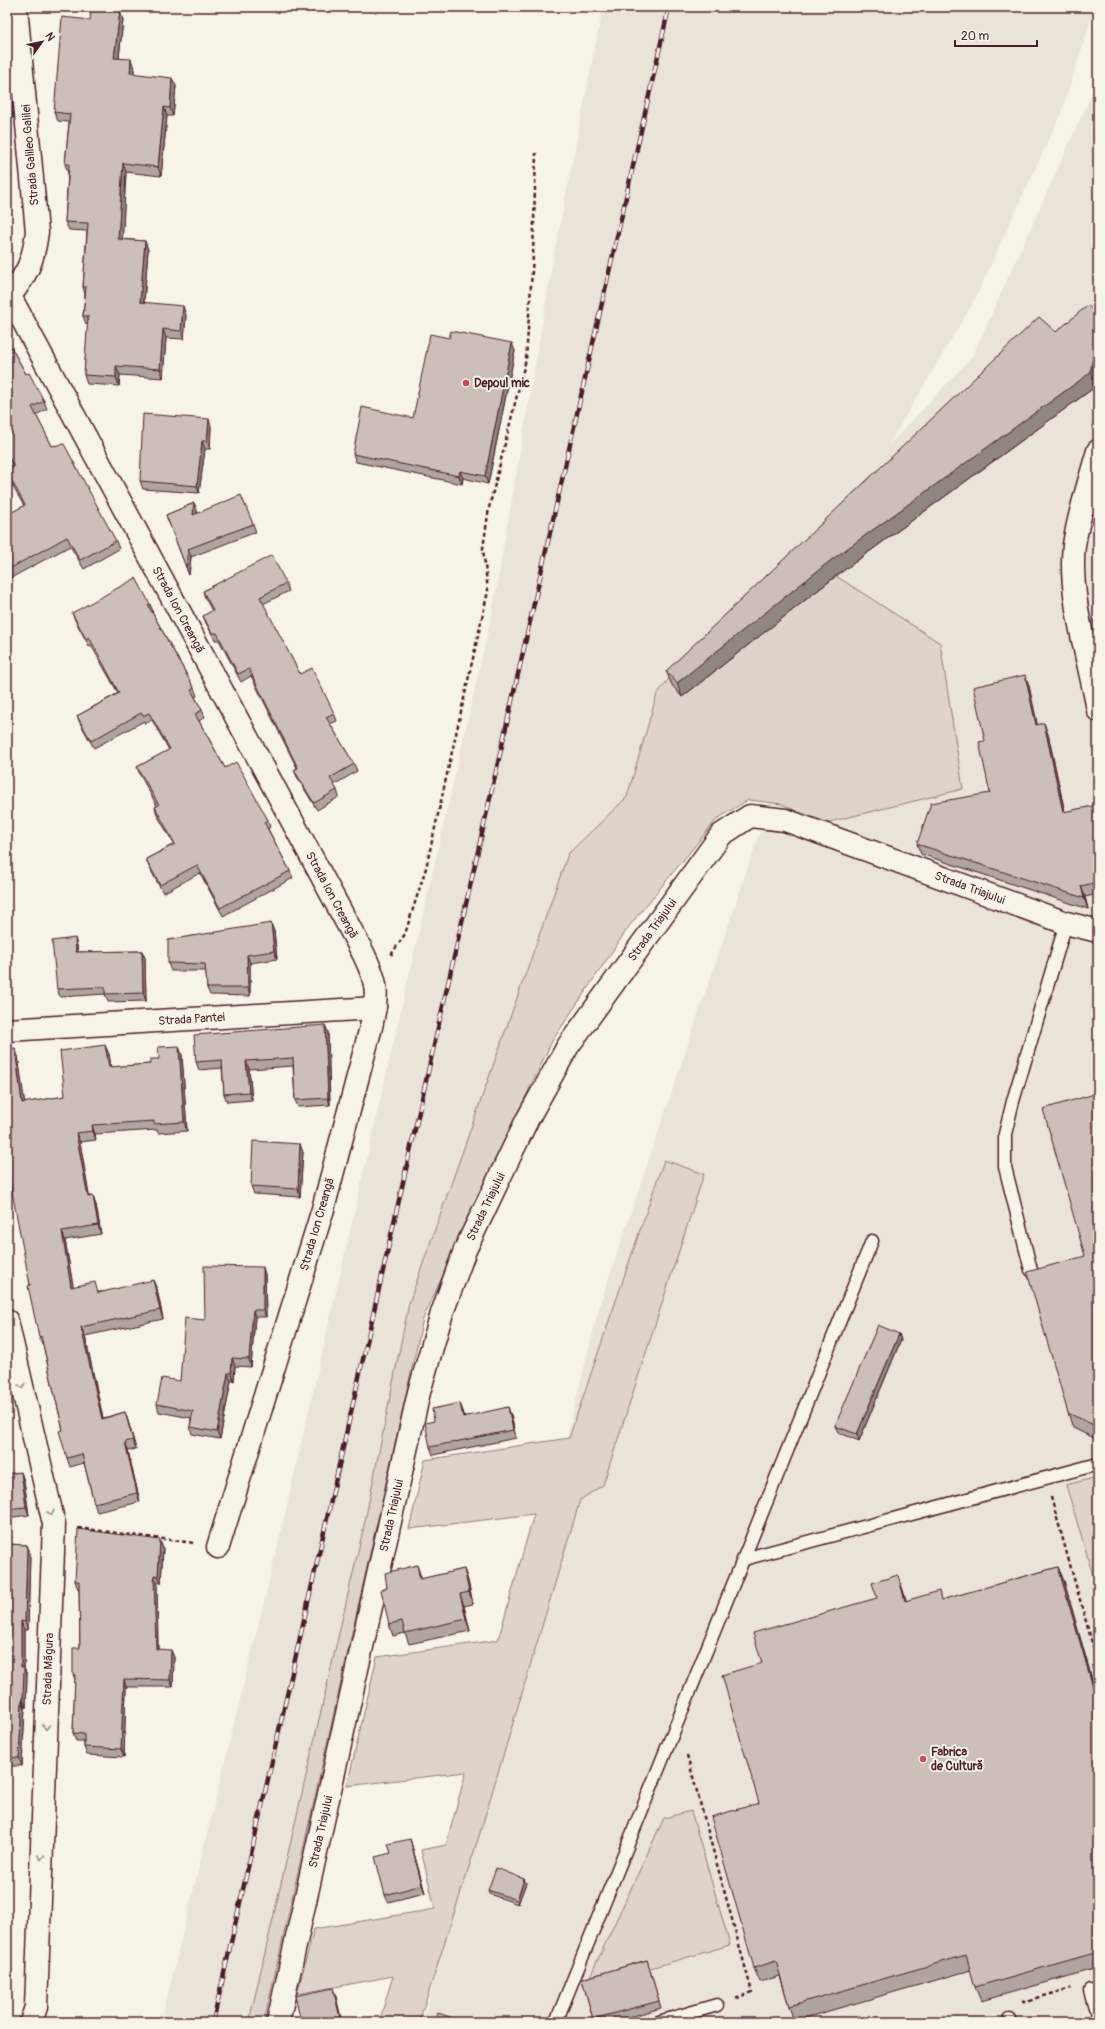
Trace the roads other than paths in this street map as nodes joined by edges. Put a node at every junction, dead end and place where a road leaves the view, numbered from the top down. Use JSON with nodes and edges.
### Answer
{"nodes":[{"id":1,"x":16,"y":7,"type":"edge"},
{"id":2,"x":8,"y":294,"type":"edge"},
{"id":3,"x":1098,"y":451,"type":"edge"},
{"id":4,"x":1089,"y":508,"type":"edge"},
{"id":5,"x":1095,"y":676,"type":"edge"},
{"id":6,"x":1098,"y":710,"type":"edge"},
{"id":7,"x":1066,"y":923,"type":"junction"},
{"id":8,"x":1098,"y":931,"type":"edge"},
{"id":9,"x":376,"y":1008,"type":"junction"},
{"id":10,"x":7,"y":1030,"type":"edge"},
{"id":11,"x":872,"y":1241,"type":"dead end"},
{"id":12,"x":1031,"y":1270,"type":"edge"},
{"id":13,"x":7,"y":1321,"type":"edge"},
{"id":14,"x":1098,"y":1464,"type":"edge"},
{"id":15,"x":218,"y":1547,"type":"road end"},
{"id":16,"x":744,"y":1559,"type":"junction"},
{"id":17,"x":1090,"y":1991,"type":"dead end"},
{"id":18,"x":717,"y":2005,"type":"road end"},
{"id":19,"x":1098,"y":2019,"type":"edge"},
{"id":20,"x":31,"y":2022,"type":"edge"},
{"id":21,"x":278,"y":2022,"type":"edge"},
{"id":22,"x":556,"y":2022,"type":"edge"},
{"id":23,"x":659,"y":2022,"type":"edge"}],
"edges":[{"from":1,"to":2,"type":"street","name":"Strada Galileo Galilei"},
{"from":2,"to":9,"type":"street","name":"Strada Ion Creangă"},
{"from":3,"to":4,"type":"street"},
{"from":4,"to":5,"type":"street"},
{"from":5,"to":6,"type":"street"},
{"from":7,"to":8,"type":"street","name":"Strada Triajului"},
{"from":7,"to":12,"type":"lane"},
{"from":7,"to":21,"type":"street","name":"Strada Triajului"},
{"from":9,"to":10,"type":"street","name":"Strada Pantei"},
{"from":9,"to":15,"type":"street","name":"Strada Ion Creangă"},
{"from":11,"to":16,"type":"lane"},
{"from":13,"to":20,"type":"street","name":"Strada Măgura","one_way":true},
{"from":14,"to":16,"type":"lane"},
{"from":16,"to":22,"type":"lane"},
{"from":17,"to":19,"type":"lane"},
{"from":18,"to":23,"type":"lane"}]}
